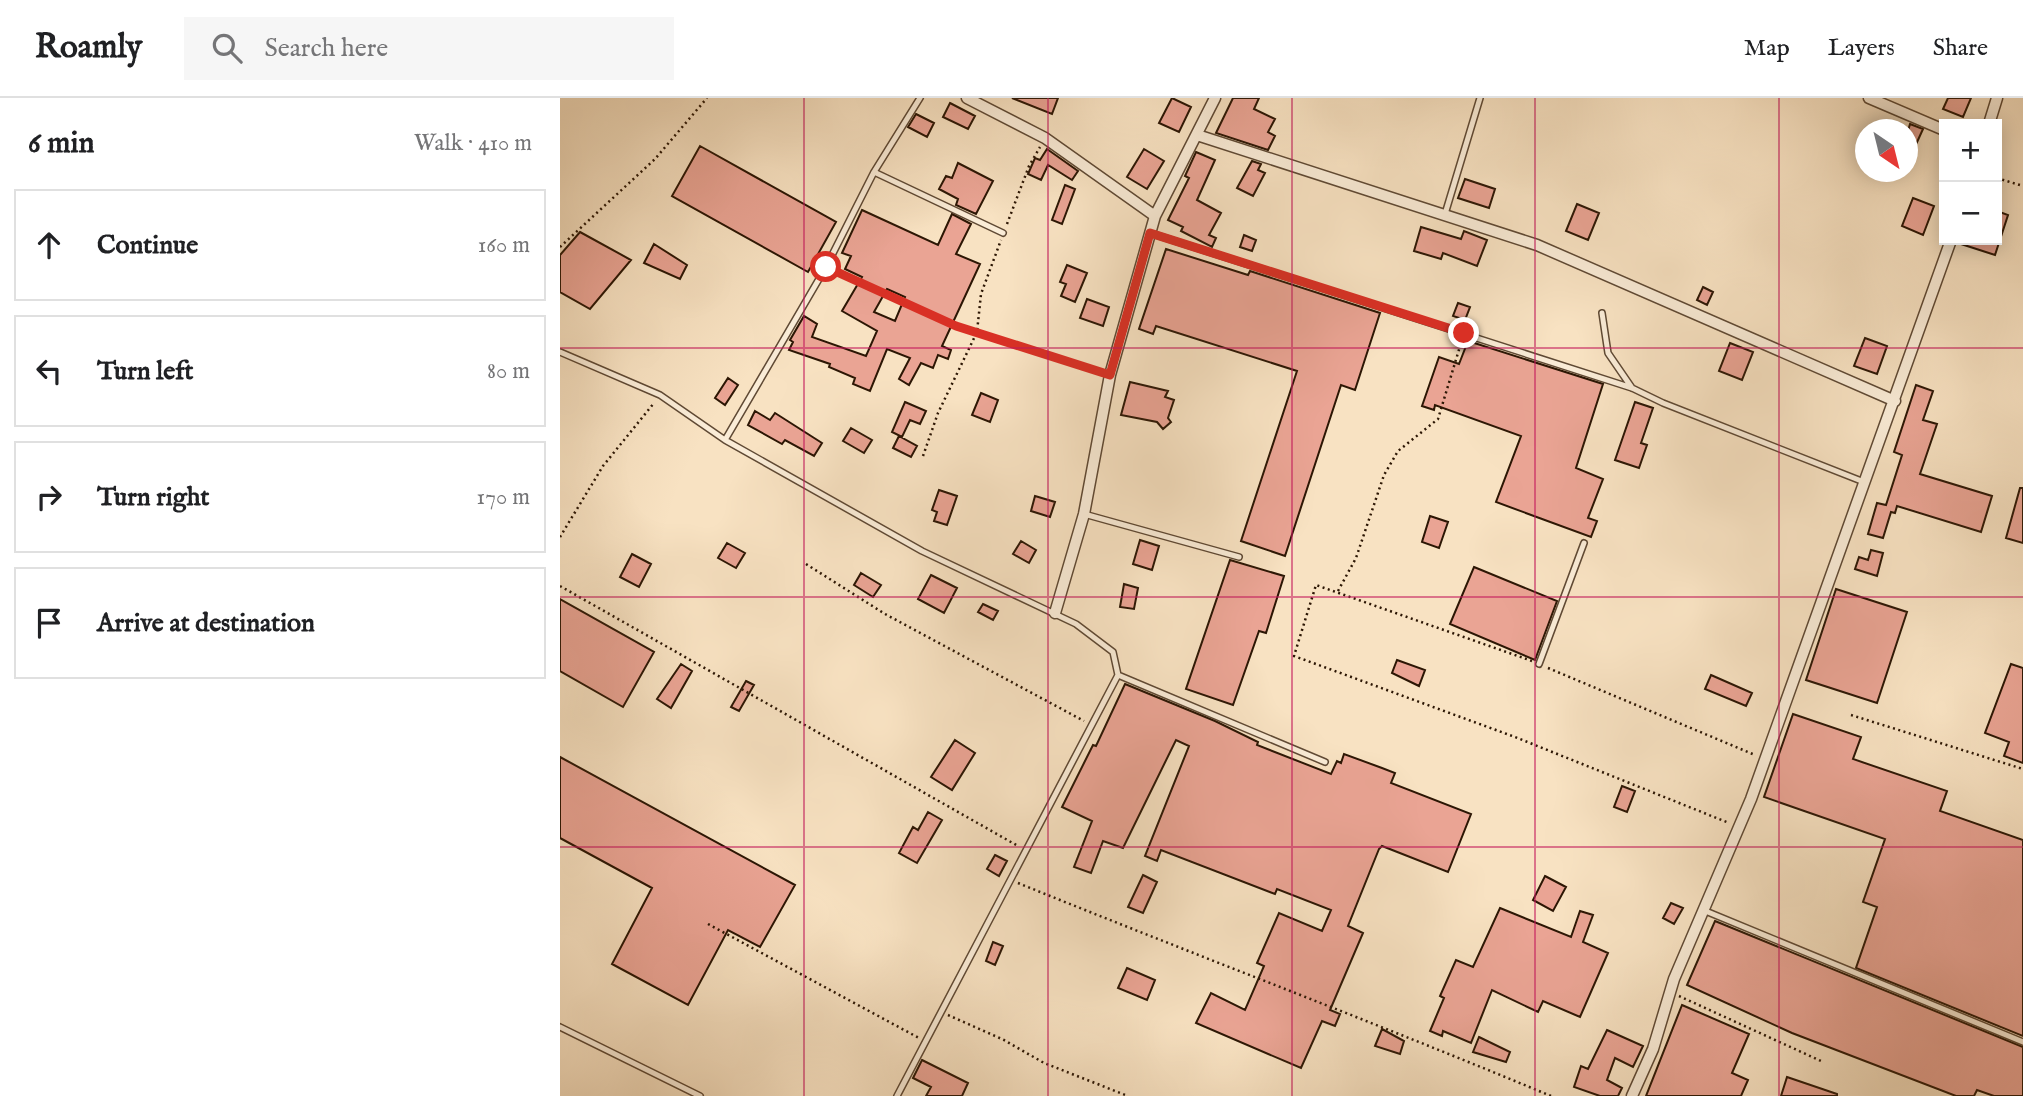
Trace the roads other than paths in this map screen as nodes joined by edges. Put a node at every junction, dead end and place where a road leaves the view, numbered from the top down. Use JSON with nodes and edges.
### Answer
{"nodes":[{"id":1,"x":920,"y":98,"type":"edge"},
{"id":2,"x":967,"y":98,"type":"edge"},
{"id":3,"x":1215,"y":98,"type":"edge"},
{"id":4,"x":1479,"y":98,"type":"edge"},
{"id":5,"x":1868,"y":98,"type":"edge"},
{"id":6,"x":1997,"y":98,"type":"edge"},
{"id":7,"x":1991,"y":119,"type":"edge"},
{"id":8,"x":1939,"y":128,"type":"edge"},
{"id":9,"x":1197,"y":135,"type":"junction"},
{"id":10,"x":874,"y":172,"type":"junction"},
{"id":11,"x":1445,"y":214,"type":"junction"},
{"id":12,"x":1155,"y":216,"type":"junction"},
{"id":13,"x":1003,"y":233,"type":"road end"},
{"id":14,"x":1150,"y":233,"type":"junction"},
{"id":15,"x":1949,"y":245,"type":"edge"},
{"id":16,"x":1602,"y":313,"type":"dead end"},
{"id":17,"x":560,"y":352,"type":"edge"},
{"id":18,"x":1632,"y":388,"type":"junction"},
{"id":19,"x":1895,"y":401,"type":"junction"},
{"id":20,"x":725,"y":440,"type":"junction"},
{"id":21,"x":1866,"y":482,"type":"junction"},
{"id":22,"x":1084,"y":514,"type":"junction"},
{"id":23,"x":1584,"y":543,"type":"dead end"},
{"id":24,"x":1239,"y":557,"type":"dead end"},
{"id":25,"x":1055,"y":613,"type":"junction"},
{"id":26,"x":1539,"y":664,"type":"dead end"},
{"id":27,"x":1118,"y":675,"type":"junction"},
{"id":28,"x":1325,"y":762,"type":"dead end"},
{"id":29,"x":1703,"y":910,"type":"junction"},
{"id":30,"x":560,"y":1027,"type":"edge"},
{"id":31,"x":2023,"y":1042,"type":"edge"},
{"id":32,"x":700,"y":1096,"type":"edge"},
{"id":33,"x":897,"y":1096,"type":"edge"},
{"id":34,"x":1632,"y":1096,"type":"edge"}],
"edges":[{"from":1,"to":10,"type":"lane"},
{"from":2,"to":12,"type":"street"},
{"from":3,"to":9,"type":"street"},
{"from":4,"to":11,"type":"lane"},
{"from":5,"to":8,"type":"street"},
{"from":6,"to":7,"type":"street"},
{"from":9,"to":11,"type":"street"},
{"from":9,"to":12,"type":"street"},
{"from":10,"to":13,"type":"lane"},
{"from":10,"to":20,"type":"lane"},
{"from":11,"to":19,"type":"street"},
{"from":12,"to":14,"type":"street"},
{"from":14,"to":18,"type":"lane"},
{"from":14,"to":22,"type":"street"},
{"from":15,"to":19,"type":"street"},
{"from":16,"to":18,"type":"lane"},
{"from":17,"to":20,"type":"lane"},
{"from":18,"to":21,"type":"lane"},
{"from":19,"to":21,"type":"street"},
{"from":20,"to":25,"type":"lane"},
{"from":21,"to":29,"type":"street"},
{"from":22,"to":24,"type":"lane"},
{"from":22,"to":25,"type":"street"},
{"from":23,"to":26,"type":"lane"},
{"from":25,"to":27,"type":"lane"},
{"from":27,"to":28,"type":"lane"},
{"from":27,"to":33,"type":"lane"},
{"from":29,"to":31,"type":"lane"},
{"from":29,"to":34,"type":"street"},
{"from":30,"to":32,"type":"lane"}]}
